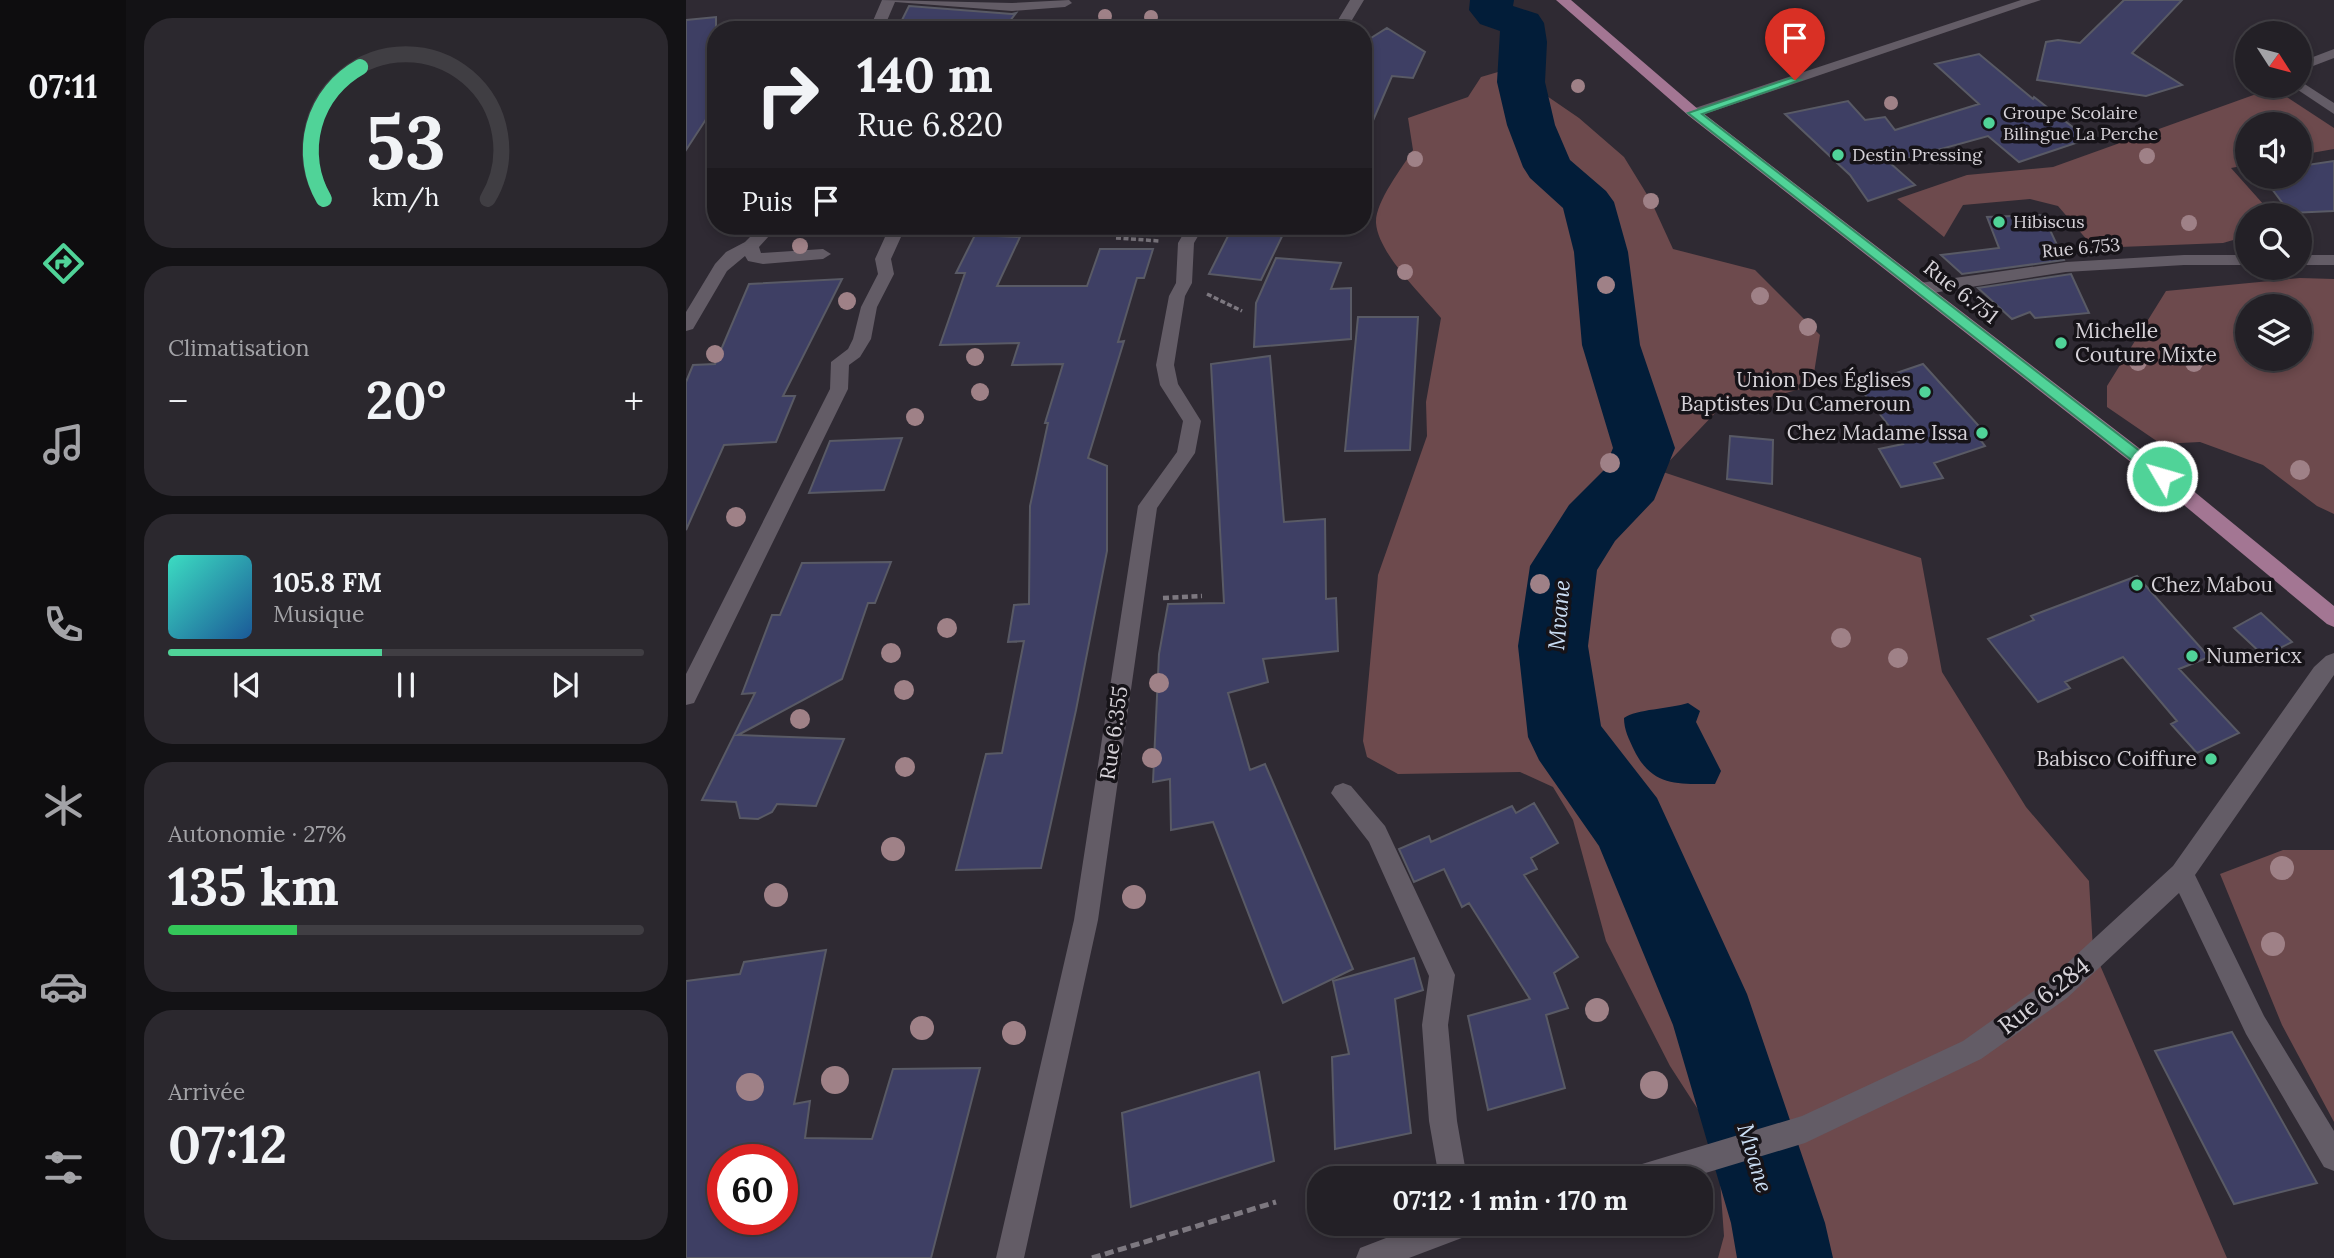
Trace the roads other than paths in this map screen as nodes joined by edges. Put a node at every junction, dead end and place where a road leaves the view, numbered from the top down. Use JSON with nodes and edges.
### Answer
{"nodes":[{"id":1,"x":889,"y":0,"type":"edge"},
{"id":2,"x":900,"y":0,"type":"edge"},
{"id":3,"x":1357,"y":0,"type":"edge"},
{"id":4,"x":1563,"y":0,"type":"edge"},
{"id":5,"x":2034,"y":0,"type":"edge"},
{"id":6,"x":1065,"y":3,"type":"dead end"},
{"id":7,"x":880,"y":21,"type":"edge"},
{"id":8,"x":1344,"y":21,"type":"edge"},
{"id":9,"x":2334,"y":53,"type":"edge"},
{"id":10,"x":2312,"y":62,"type":"edge"},
{"id":11,"x":2312,"y":94,"type":"edge"},
{"id":12,"x":2334,"y":110,"type":"edge"},
{"id":13,"x":1694,"y":113,"type":"junction"},
{"id":14,"x":762,"y":235,"type":"edge"},
{"id":15,"x":894,"y":235,"type":"edge"},
{"id":16,"x":1191,"y":235,"type":"edge"},
{"id":17,"x":751,"y":247,"type":"junction"},
{"id":18,"x":823,"y":254,"type":"dead end"},
{"id":19,"x":2235,"y":260,"type":"edge"},
{"id":20,"x":2312,"y":260,"type":"edge"},
{"id":21,"x":2334,"y":260,"type":"edge"},
{"id":22,"x":1920,"y":289,"type":"junction"},
{"id":23,"x":687,"y":325,"type":"edge"},
{"id":24,"x":2334,"y":618,"type":"edge"},
{"id":25,"x":2334,"y":662,"type":"edge"},
{"id":26,"x":686,"y":696,"type":"edge"},
{"id":27,"x":1343,"y":793,"type":"dead end"},
{"id":28,"x":2182,"y":874,"type":"junction"},
{"id":29,"x":2334,"y":1157,"type":"edge"},
{"id":30,"x":1451,"y":1166,"type":"edge"},
{"id":31,"x":1687,"y":1166,"type":"edge"},
{"id":32,"x":1430,"y":1236,"type":"edge"},
{"id":33,"x":1010,"y":1258,"type":"edge"},
{"id":34,"x":1370,"y":1258,"type":"edge"}],
"edges":[{"from":1,"to":7,"type":"street"},
{"from":2,"to":6,"type":"street"},
{"from":3,"to":8,"type":"street"},
{"from":4,"to":13,"type":"main road","name":"Rue 6.751"},
{"from":5,"to":13,"type":"street"},
{"from":9,"to":10,"type":"street"},
{"from":11,"to":12,"type":"street"},
{"from":13,"to":22,"type":"main road","name":"Rue 6.751"},
{"from":14,"to":17,"type":"street"},
{"from":15,"to":26,"type":"street"},
{"from":16,"to":33,"type":"street","name":"Rue 6.355"},
{"from":17,"to":18,"type":"street"},
{"from":17,"to":23,"type":"street"},
{"from":19,"to":22,"type":"street","name":"Rue 6.753"},
{"from":20,"to":21,"type":"street"},
{"from":22,"to":24,"type":"main road","name":"Rue 6.751"},
{"from":25,"to":28,"type":"street","name":"Rue 6.284"},
{"from":27,"to":30,"type":"street"},
{"from":28,"to":29,"type":"street"},
{"from":28,"to":31,"type":"street","name":"Rue 6.284"},
{"from":32,"to":34,"type":"street"}]}
